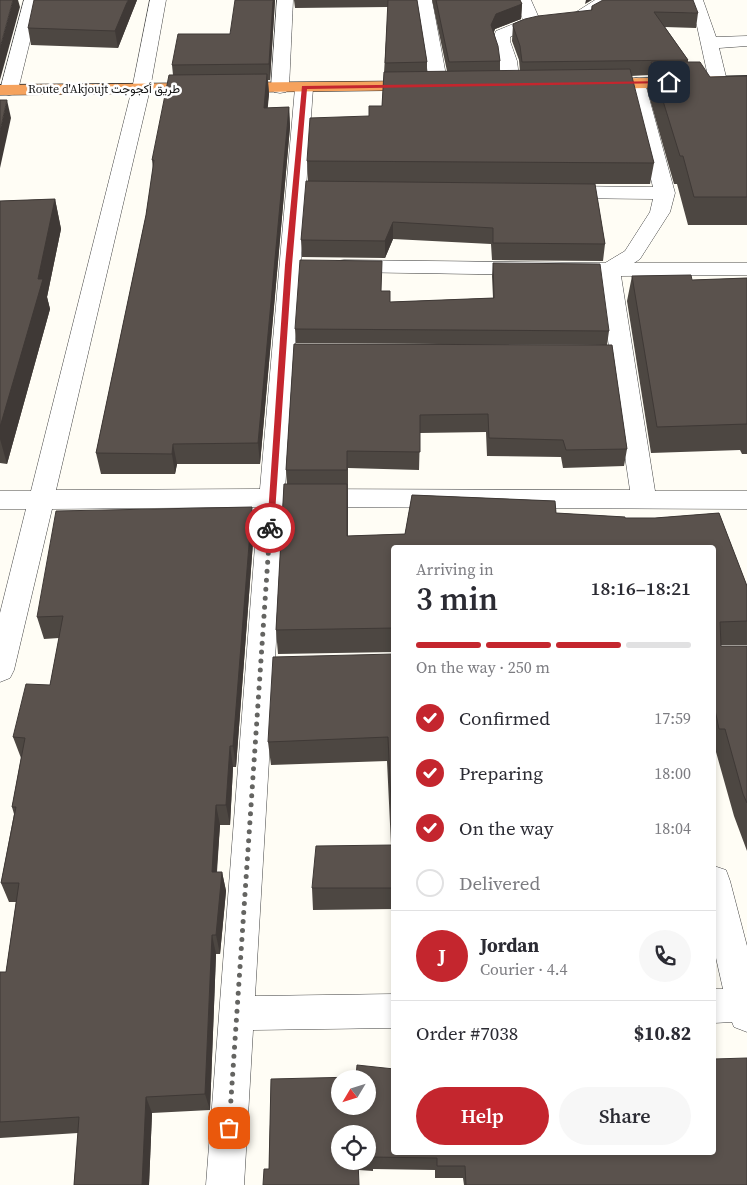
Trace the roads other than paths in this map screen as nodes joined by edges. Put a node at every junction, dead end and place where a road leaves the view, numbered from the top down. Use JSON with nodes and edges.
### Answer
{"nodes":[{"id":1,"x":16,"y":0,"type":"edge"},
{"id":2,"x":32,"y":0,"type":"edge"},
{"id":3,"x":158,"y":0,"type":"edge"},
{"id":4,"x":285,"y":0,"type":"edge"},
{"id":5,"x":424,"y":0,"type":"edge"},
{"id":6,"x":523,"y":0,"type":"edge"},
{"id":7,"x":605,"y":0,"type":"edge"},
{"id":8,"x":695,"y":0,"type":"edge"},
{"id":9,"x":532,"y":22,"type":"junction"},
{"id":10,"x":747,"y":41,"type":"edge"},
{"id":11,"x":710,"y":43,"type":"junction"},
{"id":12,"x":718,"y":81,"type":"junction"},
{"id":13,"x":747,"y":81,"type":"edge"},
{"id":14,"x":636,"y":83,"type":"junction"},
{"id":15,"x":578,"y":84,"type":"edge"},
{"id":16,"x":502,"y":85,"type":"joint"},
{"id":17,"x":530,"y":85,"type":"edge"},
{"id":18,"x":439,"y":86,"type":"junction"},
{"id":19,"x":457,"y":86,"type":"edge"},
{"id":20,"x":292,"y":88,"type":"junction"},
{"id":21,"x":140,"y":89,"type":"junction"},
{"id":22,"x":4,"y":90,"type":"edge"},
{"id":23,"x":538,"y":192,"type":"edge"},
{"id":24,"x":665,"y":193,"type":"junction"},
{"id":25,"x":308,"y":265,"type":"junction"},
{"id":26,"x":747,"y":269,"type":"edge"},
{"id":27,"x":609,"y":270,"type":"junction"},
{"id":28,"x":552,"y":354,"type":"edge"},
{"id":29,"x":621,"y":354,"type":"junction"},
{"id":30,"x":272,"y":498,"type":"junction"},
{"id":31,"x":644,"y":499,"type":"junction"},
{"id":32,"x":0,"y":500,"type":"edge"},
{"id":33,"x":41,"y":500,"type":"junction"},
{"id":34,"x":747,"y":500,"type":"edge"},
{"id":35,"x":288,"y":667,"type":"edge"},
{"id":36,"x":260,"y":668,"type":"junction"},
{"id":37,"x":0,"y":670,"type":"edge"},
{"id":38,"x":716,"y":893,"type":"edge"},
{"id":39,"x":735,"y":1009,"type":"edge"},
{"id":40,"x":391,"y":1011,"type":"edge"},
{"id":41,"x":237,"y":1013,"type":"junction"},
{"id":42,"x":225,"y":1185,"type":"edge"}],
"edges":[{"from":1,"to":2,"type":"street"},
{"from":2,"to":22,"type":"street"},
{"from":3,"to":21,"type":"street"},
{"from":4,"to":20,"type":"street"},
{"from":5,"to":18,"type":"street"},
{"from":6,"to":9,"type":"street"},
{"from":7,"to":9,"type":"street"},
{"from":8,"to":11,"type":"street"},
{"from":9,"to":16,"type":"street"},
{"from":10,"to":11,"type":"street"},
{"from":11,"to":12,"type":"street"},
{"from":12,"to":13,"type":"highway"},
{"from":12,"to":14,"type":"highway"},
{"from":14,"to":15,"type":"highway"},
{"from":14,"to":24,"type":"street"},
{"from":16,"to":17,"type":"highway"},
{"from":18,"to":19,"type":"highway","name":"Route d'Akjoujt طريق أكجوجت"},
{"from":18,"to":20,"type":"highway","name":"Route d'Akjoujt طريق أكجوجت"},
{"from":20,"to":21,"type":"highway","name":"Route d'Akjoujt طريق أكجوجت"},
{"from":20,"to":25,"type":"street"},
{"from":21,"to":22,"type":"highway","name":"Route d'Akjoujt طريق أكجوجت"},
{"from":21,"to":33,"type":"street"},
{"from":23,"to":24,"type":"street"},
{"from":24,"to":27,"type":"street"},
{"from":25,"to":27,"type":"street"},
{"from":25,"to":30,"type":"street"},
{"from":26,"to":27,"type":"street"},
{"from":27,"to":29,"type":"street"},
{"from":28,"to":29,"type":"street"},
{"from":29,"to":31,"type":"street"},
{"from":30,"to":31,"type":"street"},
{"from":30,"to":33,"type":"street"},
{"from":30,"to":36,"type":"street"},
{"from":31,"to":34,"type":"street"},
{"from":32,"to":33,"type":"street"},
{"from":33,"to":37,"type":"street"},
{"from":35,"to":36,"type":"street"},
{"from":36,"to":41,"type":"street"},
{"from":38,"to":39,"type":"street"},
{"from":40,"to":41,"type":"street"},
{"from":41,"to":42,"type":"street"}]}
